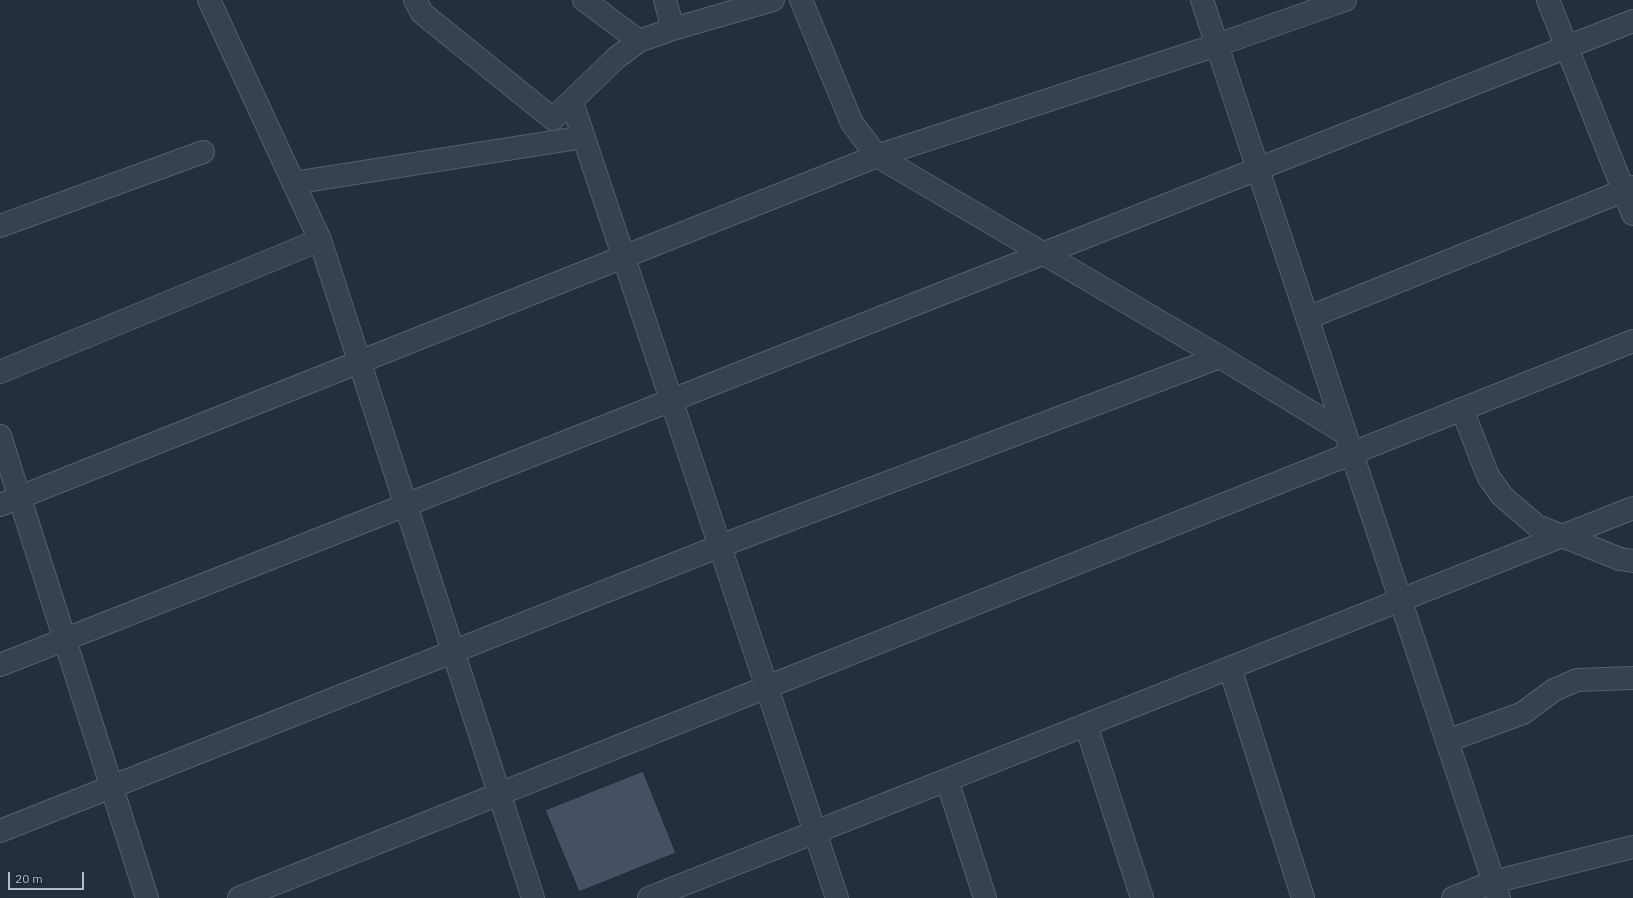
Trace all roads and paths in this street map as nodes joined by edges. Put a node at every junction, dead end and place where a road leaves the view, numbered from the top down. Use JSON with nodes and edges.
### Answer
{"nodes":[{"id":1,"x":209,"y":0,"type":"edge"},
{"id":2,"x":415,"y":0,"type":"edge"},
{"id":3,"x":584,"y":0,"type":"edge"},
{"id":4,"x":665,"y":0,"type":"edge"},
{"id":5,"x":773,"y":0,"type":"edge"},
{"id":6,"x":801,"y":0,"type":"edge"},
{"id":7,"x":1202,"y":0,"type":"edge"},
{"id":8,"x":1346,"y":0,"type":"edge"},
{"id":9,"x":1548,"y":0,"type":"edge"},
{"id":10,"x":1633,"y":21,"type":"edge"},
{"id":11,"x":673,"y":29,"type":"junction"},
{"id":12,"x":639,"y":41,"type":"junction"},
{"id":13,"x":1217,"y":45,"type":"junction"},
{"id":14,"x":1567,"y":47,"type":"junction"},
{"id":15,"x":572,"y":102,"type":"junction"},
{"id":16,"x":584,"y":136,"type":"junction"},
{"id":17,"x":204,"y":152,"type":"dead end"},
{"id":18,"x":877,"y":156,"type":"junction"},
{"id":19,"x":1258,"y":169,"type":"junction"},
{"id":20,"x":293,"y":183,"type":"junction"},
{"id":21,"x":1628,"y":189,"type":"edge"},
{"id":22,"x":1633,"y":214,"type":"edge"},
{"id":23,"x":0,"y":226,"type":"edge"},
{"id":24,"x":320,"y":240,"type":"junction"},
{"id":25,"x":1042,"y":254,"type":"junction"},
{"id":26,"x":624,"y":258,"type":"junction"},
{"id":27,"x":1307,"y":318,"type":"junction"},
{"id":28,"x":1633,"y":341,"type":"edge"},
{"id":29,"x":1220,"y":357,"type":"junction"},
{"id":30,"x":359,"y":362,"type":"junction"},
{"id":31,"x":0,"y":372,"type":"edge"},
{"id":32,"x":672,"y":401,"type":"junction"},
{"id":33,"x":1462,"y":409,"type":"junction"},
{"id":34,"x":1345,"y":433,"type":"junction"},
{"id":35,"x":0,"y":436,"type":"edge"},
{"id":36,"x":1351,"y":454,"type":"junction"},
{"id":37,"x":10,"y":501,"type":"edge"},
{"id":38,"x":405,"y":505,"type":"junction"},
{"id":39,"x":1633,"y":508,"type":"edge"},
{"id":40,"x":1562,"y":536,"type":"junction"},
{"id":41,"x":720,"y":546,"type":"junction"},
{"id":42,"x":1633,"y":561,"type":"edge"},
{"id":43,"x":1400,"y":600,"type":"junction"},
{"id":44,"x":65,"y":639,"type":"junction"},
{"id":45,"x":453,"y":652,"type":"junction"},
{"id":46,"x":0,"y":665,"type":"edge"},
{"id":47,"x":1230,"y":668,"type":"junction"},
{"id":48,"x":1633,"y":678,"type":"edge"},
{"id":49,"x":767,"y":687,"type":"junction"},
{"id":50,"x":1086,"y":725,"type":"junction"},
{"id":51,"x":1446,"y":741,"type":"junction"},
{"id":52,"x":947,"y":780,"type":"junction"},
{"id":53,"x":112,"y":787,"type":"junction"},
{"id":54,"x":499,"y":794,"type":"junction"},
{"id":55,"x":0,"y":831,"type":"edge"},
{"id":56,"x":815,"y":832,"type":"junction"},
{"id":57,"x":1633,"y":847,"type":"edge"},
{"id":58,"x":1496,"y":890,"type":"edge"},
{"id":59,"x":147,"y":898,"type":"edge"},
{"id":60,"x":239,"y":898,"type":"edge"},
{"id":61,"x":533,"y":898,"type":"edge"},
{"id":62,"x":649,"y":898,"type":"edge"},
{"id":63,"x":837,"y":898,"type":"edge"},
{"id":64,"x":985,"y":898,"type":"edge"},
{"id":65,"x":1142,"y":898,"type":"edge"},
{"id":66,"x":1303,"y":898,"type":"edge"},
{"id":67,"x":1453,"y":898,"type":"edge"}],
"edges":[{"from":1,"to":20,"type":"street"},
{"from":2,"to":15,"type":"street"},
{"from":3,"to":12,"type":"street"},
{"from":4,"to":11,"type":"street"},
{"from":5,"to":11,"type":"street"},
{"from":6,"to":18,"type":"street"},
{"from":7,"to":13,"type":"street"},
{"from":8,"to":13,"type":"street"},
{"from":9,"to":14,"type":"street"},
{"from":10,"to":14,"type":"street"},
{"from":11,"to":12,"type":"street"},
{"from":12,"to":15,"type":"street"},
{"from":13,"to":18,"type":"street"},
{"from":13,"to":19,"type":"street"},
{"from":14,"to":19,"type":"street"},
{"from":14,"to":21,"type":"street"},
{"from":15,"to":16,"type":"street"},
{"from":16,"to":20,"type":"street"},
{"from":16,"to":26,"type":"street"},
{"from":17,"to":23,"type":"street"},
{"from":18,"to":25,"type":"street"},
{"from":18,"to":26,"type":"street"},
{"from":19,"to":25,"type":"street"},
{"from":19,"to":27,"type":"street"},
{"from":20,"to":24,"type":"street"},
{"from":21,"to":22,"type":"street"},
{"from":21,"to":27,"type":"street"},
{"from":24,"to":30,"type":"street"},
{"from":24,"to":31,"type":"street"},
{"from":25,"to":29,"type":"street"},
{"from":25,"to":32,"type":"street"},
{"from":26,"to":30,"type":"street"},
{"from":26,"to":32,"type":"street"},
{"from":27,"to":34,"type":"street"},
{"from":28,"to":33,"type":"street"},
{"from":29,"to":34,"type":"street"},
{"from":29,"to":41,"type":"street"},
{"from":30,"to":37,"type":"street"},
{"from":30,"to":38,"type":"street"},
{"from":32,"to":38,"type":"street"},
{"from":32,"to":41,"type":"street"},
{"from":33,"to":36,"type":"street"},
{"from":33,"to":40,"type":"street"},
{"from":34,"to":36,"type":"street"},
{"from":35,"to":37,"type":"street"},
{"from":36,"to":43,"type":"street"},
{"from":36,"to":49,"type":"street"},
{"from":37,"to":44,"type":"street"},
{"from":38,"to":44,"type":"street"},
{"from":38,"to":45,"type":"street"},
{"from":39,"to":40,"type":"street"},
{"from":40,"to":42,"type":"street"},
{"from":40,"to":43,"type":"street"},
{"from":41,"to":45,"type":"street"},
{"from":41,"to":49,"type":"street"},
{"from":43,"to":47,"type":"street"},
{"from":43,"to":51,"type":"street"},
{"from":44,"to":46,"type":"street"},
{"from":44,"to":53,"type":"street"},
{"from":45,"to":53,"type":"street"},
{"from":45,"to":54,"type":"street"},
{"from":47,"to":50,"type":"street"},
{"from":47,"to":66,"type":"street"},
{"from":48,"to":51,"type":"street"},
{"from":49,"to":54,"type":"street"},
{"from":49,"to":56,"type":"street"},
{"from":50,"to":52,"type":"street"},
{"from":50,"to":65,"type":"street"},
{"from":51,"to":58,"type":"street"},
{"from":52,"to":56,"type":"street"},
{"from":52,"to":64,"type":"street"},
{"from":53,"to":55,"type":"street"},
{"from":53,"to":59,"type":"street"},
{"from":54,"to":60,"type":"street"},
{"from":54,"to":61,"type":"street"},
{"from":56,"to":62,"type":"street"},
{"from":56,"to":63,"type":"street"},
{"from":57,"to":58,"type":"street"},
{"from":58,"to":67,"type":"street"}]}
